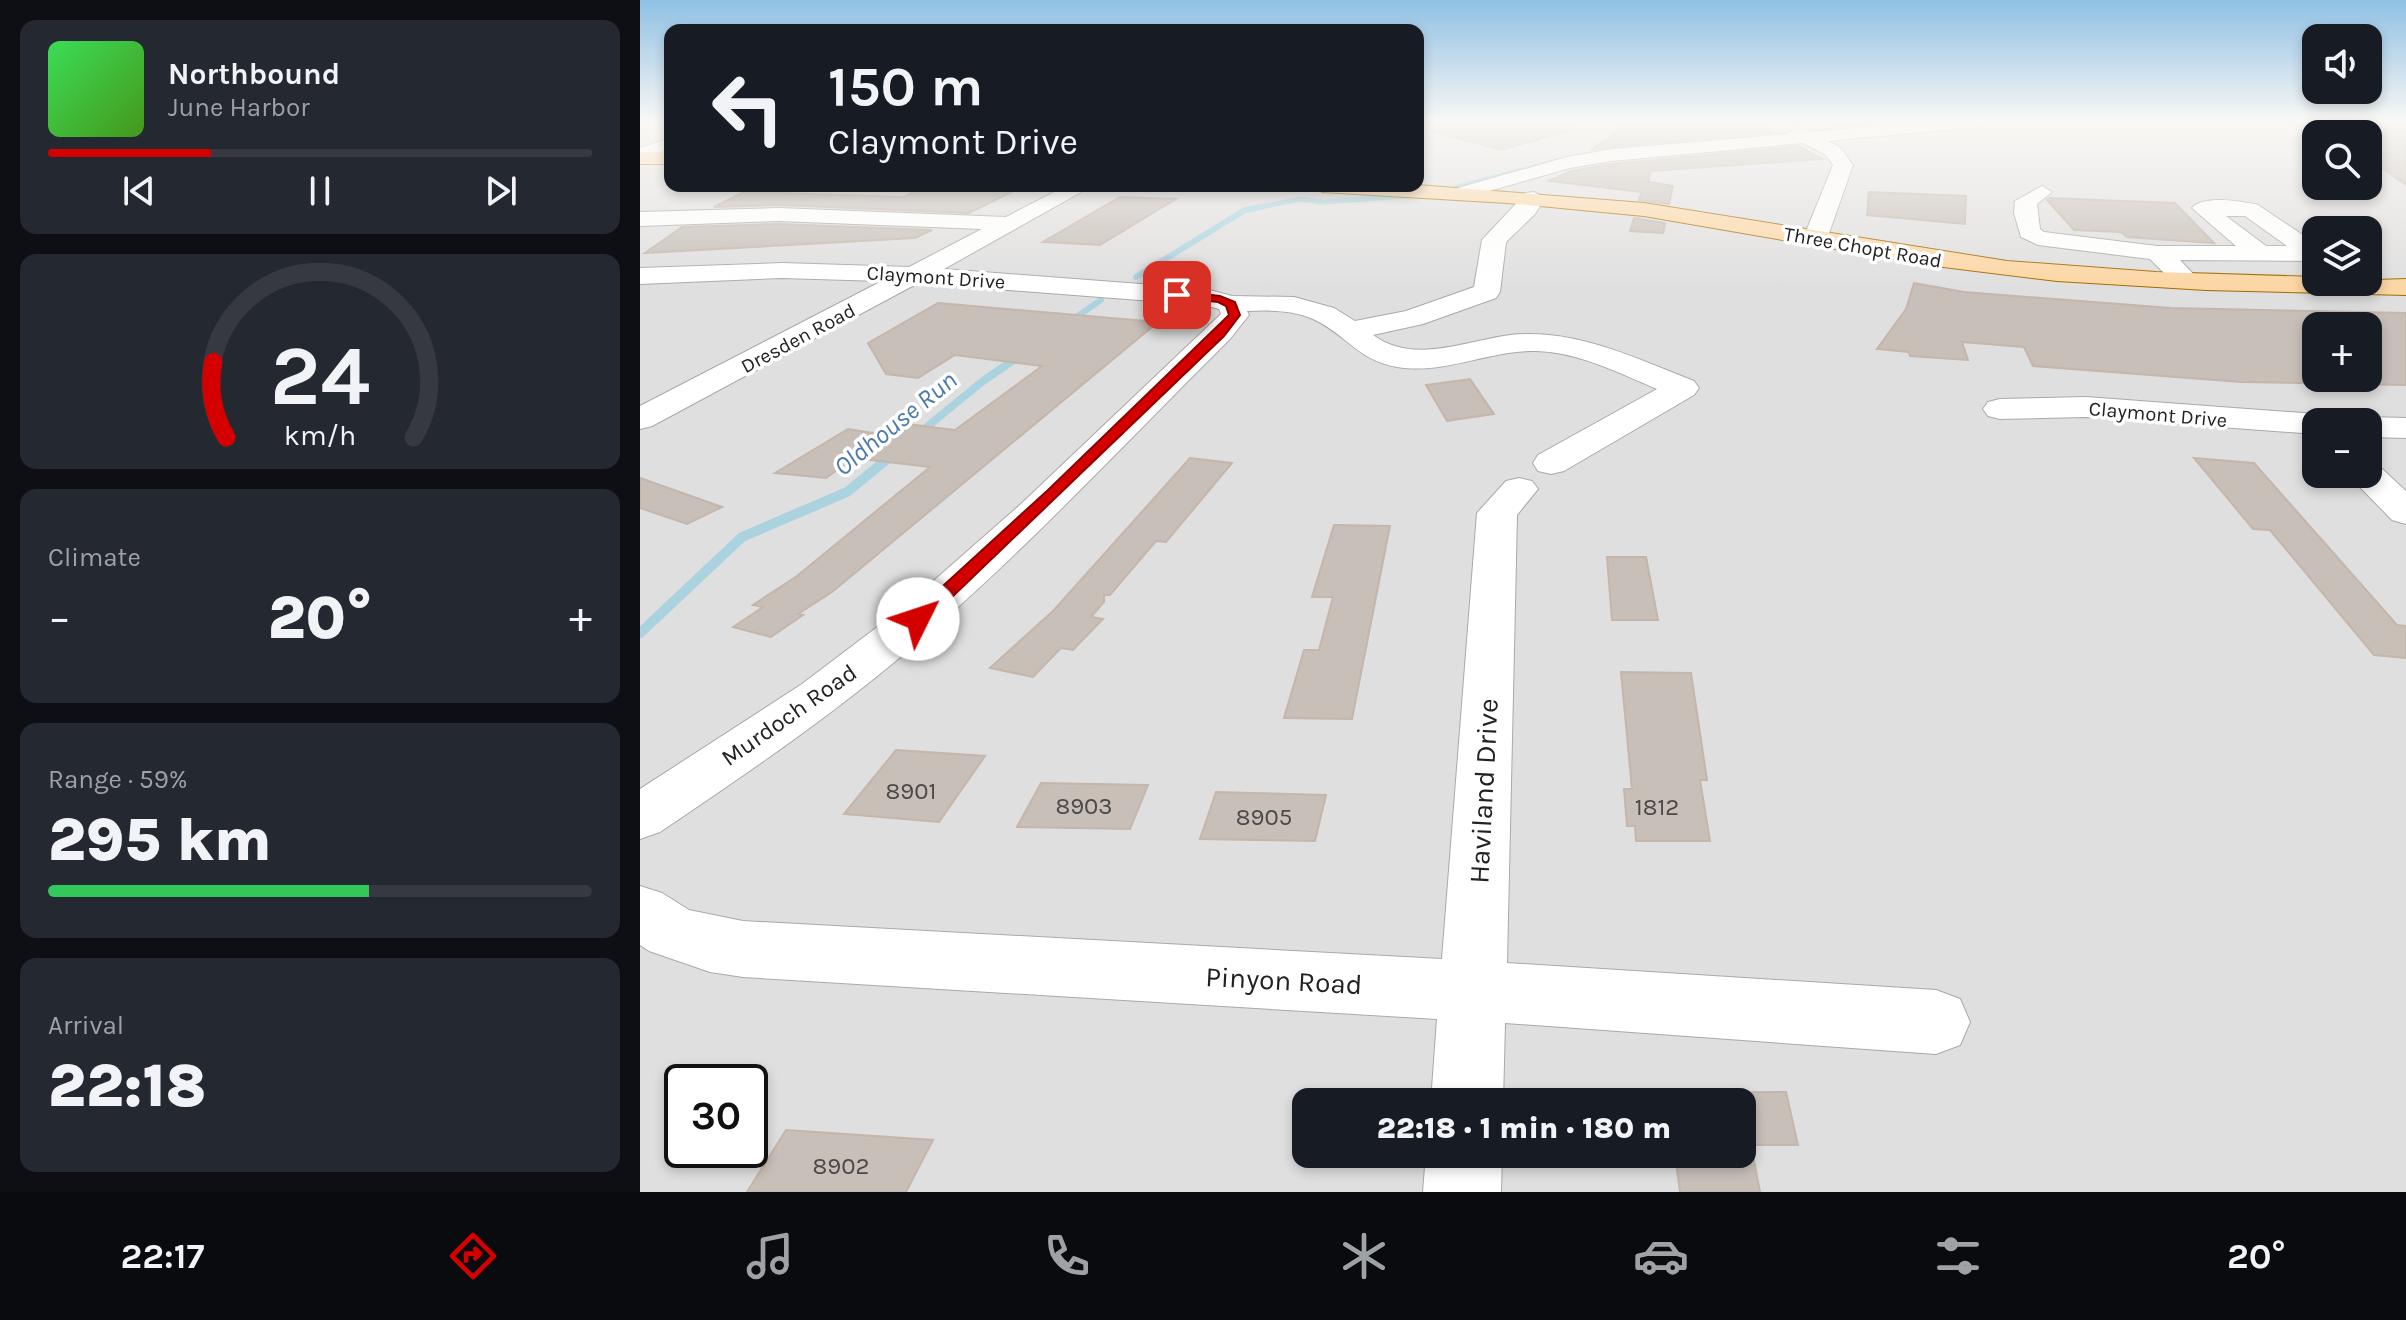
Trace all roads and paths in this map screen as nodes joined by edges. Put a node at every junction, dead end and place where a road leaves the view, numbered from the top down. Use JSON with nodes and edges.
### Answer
{"nodes":[{"id":1,"x":1463,"y":178,"type":"edge"},
{"id":2,"x":1519,"y":178,"type":"edge"},
{"id":3,"x":1838,"y":178,"type":"edge"},
{"id":4,"x":1424,"y":188,"type":"edge"},
{"id":5,"x":1071,"y":192,"type":"edge"},
{"id":6,"x":1424,"y":192,"type":"edge"},
{"id":7,"x":2042,"y":192,"type":"dead end"},
{"id":8,"x":1461,"y":193,"type":"junction"},
{"id":9,"x":1534,"y":198,"type":"junction"},
{"id":10,"x":640,"y":219,"type":"edge"},
{"id":11,"x":814,"y":222,"type":"junction"},
{"id":12,"x":1010,"y":224,"type":"junction"},
{"id":13,"x":640,"y":234,"type":"edge"},
{"id":14,"x":1815,"y":239,"type":"junction"},
{"id":15,"x":2157,"y":253,"type":"junction"},
{"id":16,"x":2259,"y":253,"type":"dead end"},
{"id":17,"x":915,"y":275,"type":"junction"},
{"id":18,"x":640,"y":276,"type":"edge"},
{"id":19,"x":2186,"y":280,"type":"junction"},
{"id":20,"x":2406,"y":287,"type":"edge"},
{"id":21,"x":1231,"y":304,"type":"junction"},
{"id":22,"x":1349,"y":331,"type":"junction"},
{"id":23,"x":2000,"y":409,"type":"dead end"},
{"id":24,"x":640,"y":419,"type":"edge"},
{"id":25,"x":2302,"y":424,"type":"edge"},
{"id":26,"x":2382,"y":427,"type":"edge"},
{"id":27,"x":2406,"y":428,"type":"edge"},
{"id":28,"x":1535,"y":476,"type":"joint"},
{"id":29,"x":2381,"y":488,"type":"edge"},
{"id":30,"x":2406,"y":512,"type":"edge"},
{"id":31,"x":640,"y":817,"type":"edge"},
{"id":32,"x":640,"y":912,"type":"edge"},
{"id":33,"x":1472,"y":992,"type":"junction"},
{"id":34,"x":1936,"y":1022,"type":"dead end"},
{"id":35,"x":1468,"y":1088,"type":"edge"},
{"id":36,"x":1463,"y":1168,"type":"edge"},
{"id":37,"x":1462,"y":1192,"type":"edge"}],
"edges":[{"from":1,"to":4,"type":"street"},
{"from":2,"to":8,"type":"street"},
{"from":3,"to":14,"type":"street"},
{"from":5,"to":12,"type":"street","name":"Dresden Road"},
{"from":6,"to":8,"type":"main road","name":"Three Chopt Road"},
{"from":7,"to":15,"type":"street"},
{"from":8,"to":9,"type":"main road","name":"Three Chopt Road"},
{"from":9,"to":14,"type":"main road","name":"Three Chopt Road"},
{"from":9,"to":22,"type":"street"},
{"from":10,"to":11,"type":"street"},
{"from":11,"to":12,"type":"street"},
{"from":11,"to":13,"type":"street"},
{"from":12,"to":17,"type":"street","name":"Dresden Road"},
{"from":14,"to":19,"type":"main road","name":"Three Chopt Road"},
{"from":15,"to":16,"type":"street"},
{"from":15,"to":19,"type":"street"},
{"from":17,"to":18,"type":"street","name":"Claymont Drive"},
{"from":17,"to":21,"type":"street","name":"Claymont Drive"},
{"from":17,"to":24,"type":"street","name":"Dresden Road"},
{"from":19,"to":20,"type":"main road","name":"Three Chopt Road"},
{"from":21,"to":22,"type":"street","name":"Claymont Drive"},
{"from":21,"to":31,"type":"street","name":"Murdoch Road"},
{"from":22,"to":28,"type":"street","name":"Claymont Drive"},
{"from":23,"to":25,"type":"street","name":"Claymont Drive"},
{"from":26,"to":27,"type":"street"},
{"from":28,"to":33,"type":"street","name":"Haviland Drive"},
{"from":29,"to":30,"type":"street"},
{"from":32,"to":33,"type":"street","name":"Pinyon Road"},
{"from":33,"to":34,"type":"street","name":"Pinyon Road"},
{"from":33,"to":35,"type":"street","name":"Haviland Drive"},
{"from":36,"to":37,"type":"street"}]}
